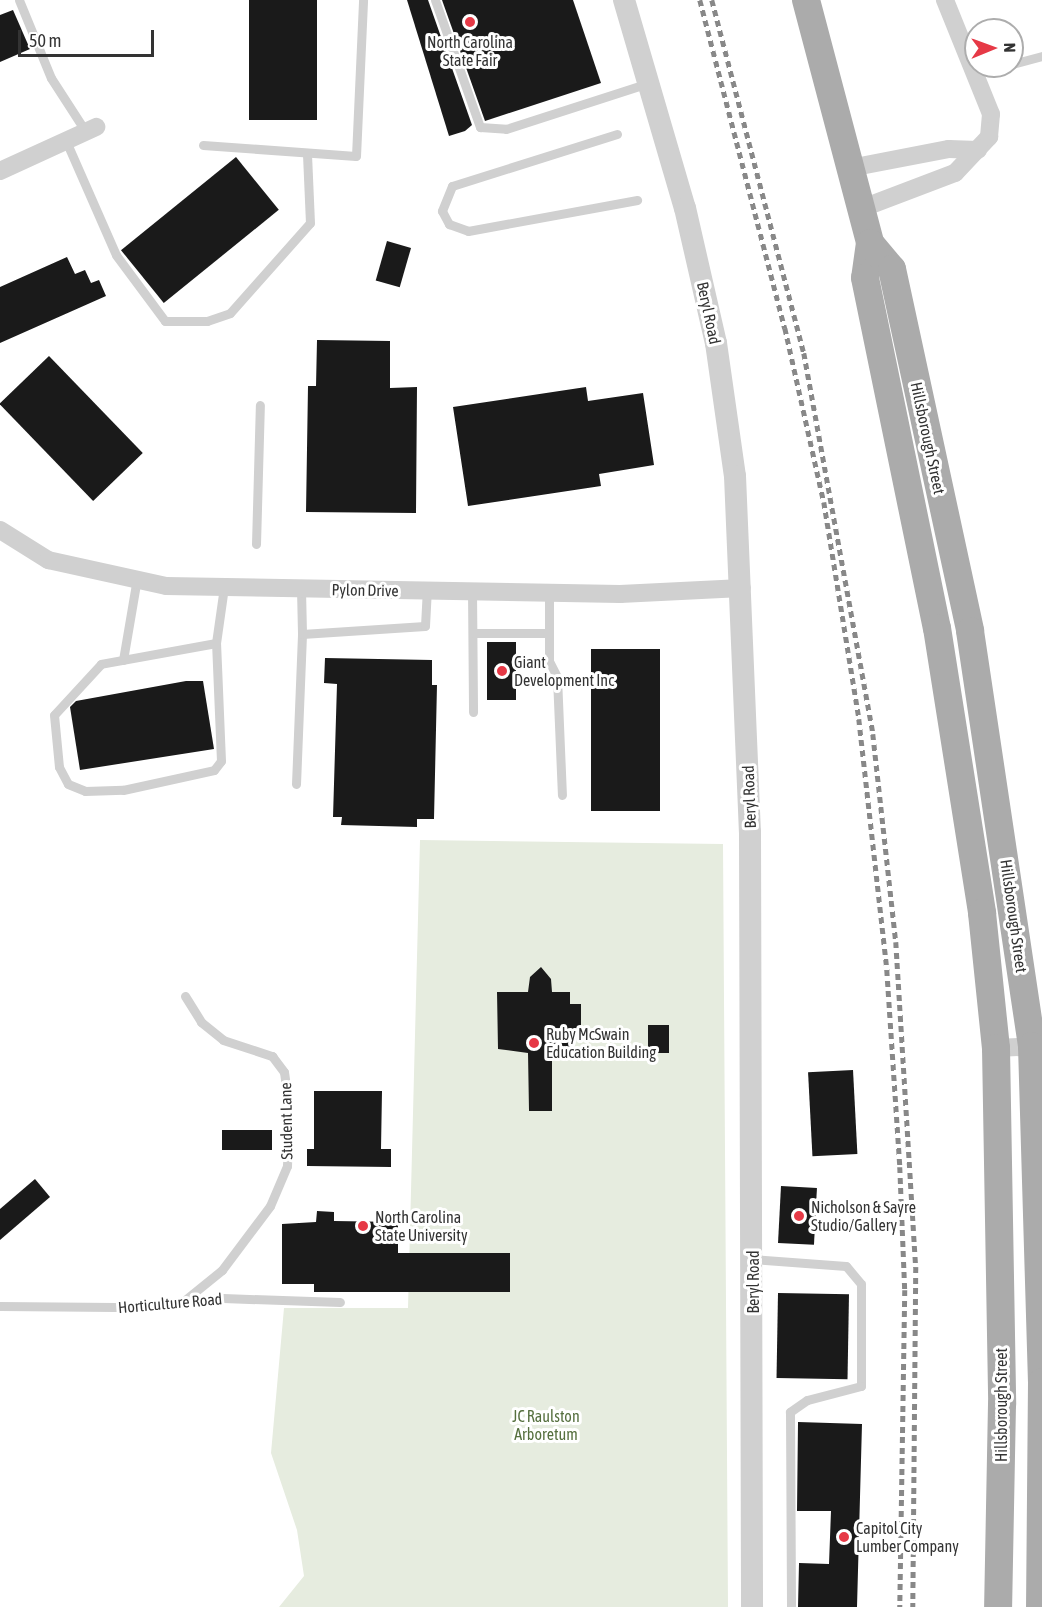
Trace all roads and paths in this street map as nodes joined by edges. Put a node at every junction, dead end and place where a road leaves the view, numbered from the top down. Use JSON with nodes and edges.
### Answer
{"nodes":[{"id":1,"x":19,"y":0,"type":"edge"},
{"id":2,"x":363,"y":0,"type":"edge"},
{"id":3,"x":435,"y":0,"type":"edge"},
{"id":4,"x":624,"y":0,"type":"edge"},
{"id":5,"x":806,"y":0,"type":"edge"},
{"id":6,"x":945,"y":0,"type":"edge"},
{"id":7,"x":964,"y":45,"type":"edge"},
{"id":8,"x":1042,"y":56,"type":"edge"},
{"id":9,"x":1024,"y":61,"type":"edge"},
{"id":10,"x":978,"y":78,"type":"edge"},
{"id":11,"x":648,"y":83,"type":"junction"},
{"id":12,"x":91,"y":129,"type":"joint"},
{"id":13,"x":617,"y":134,"type":"dead end"},
{"id":14,"x":66,"y":141,"type":"junction"},
{"id":15,"x":203,"y":145,"type":"dead end"},
{"id":16,"x":978,"y":150,"type":"junction"},
{"id":17,"x":307,"y":153,"type":"junction"},
{"id":18,"x":850,"y":168,"type":"junction"},
{"id":19,"x":0,"y":171,"type":"edge"},
{"id":20,"x":637,"y":200,"type":"dead end"},
{"id":21,"x":860,"y":209,"type":"junction"},
{"id":22,"x":870,"y":243,"type":"junction"},
{"id":23,"x":260,"y":405,"type":"dead end"},
{"id":24,"x":0,"y":530,"type":"edge"},
{"id":25,"x":256,"y":544,"type":"dead end"},
{"id":26,"x":136,"y":584,"type":"junction"},
{"id":27,"x":224,"y":587,"type":"junction"},
{"id":28,"x":301,"y":588,"type":"junction"},
{"id":29,"x":742,"y":588,"type":"junction"},
{"id":30,"x":427,"y":591,"type":"junction"},
{"id":31,"x":472,"y":591,"type":"junction"},
{"id":32,"x":549,"y":593,"type":"junction"},
{"id":33,"x":473,"y":633,"type":"junction"},
{"id":34,"x":548,"y":633,"type":"junction"},
{"id":35,"x":302,"y":634,"type":"junction"},
{"id":36,"x":216,"y":643,"type":"junction"},
{"id":37,"x":123,"y":660,"type":"junction"},
{"id":38,"x":473,"y":711,"type":"dead end"},
{"id":39,"x":296,"y":784,"type":"dead end"},
{"id":40,"x":562,"y":795,"type":"dead end"},
{"id":41,"x":184,"y":996,"type":"dead end"},
{"id":42,"x":1037,"y":1046,"type":"edge"},
{"id":43,"x":996,"y":1048,"type":"junction"},
{"id":44,"x":753,"y":1259,"type":"junction"},
{"id":45,"x":185,"y":1300,"type":"junction"},
{"id":46,"x":340,"y":1302,"type":"dead end"},
{"id":47,"x":0,"y":1306,"type":"edge"},
{"id":48,"x":752,"y":1607,"type":"edge"},
{"id":49,"x":791,"y":1607,"type":"edge"},
{"id":50,"x":998,"y":1607,"type":"edge"},
{"id":51,"x":1040,"y":1607,"type":"edge"}],
"edges":[{"from":1,"to":12,"type":"lane"},
{"from":2,"to":17,"type":"lane"},
{"from":3,"to":11,"type":"lane"},
{"from":4,"to":11,"type":"street","name":"Beryl Road"},
{"from":5,"to":18,"type":"main road","name":"Hillsborough Street"},
{"from":6,"to":7,"type":"street"},
{"from":8,"to":9,"type":"lane"},
{"from":10,"to":16,"type":"street"},
{"from":11,"to":29,"type":"street","name":"Beryl Road"},
{"from":12,"to":14,"type":"street"},
{"from":13,"to":20,"type":"lane"},
{"from":14,"to":17,"type":"lane"},
{"from":14,"to":19,"type":"street"},
{"from":15,"to":17,"type":"lane"},
{"from":16,"to":18,"type":"street"},
{"from":16,"to":21,"type":"street"},
{"from":18,"to":21,"type":"main road","name":"Hillsborough Street"},
{"from":21,"to":22,"type":"main road","name":"Hillsborough Street"},
{"from":22,"to":42,"type":"main road","name":"Hillsborough Street"},
{"from":22,"to":43,"type":"main road","name":"Hillsborough Street"},
{"from":23,"to":25,"type":"lane"},
{"from":24,"to":26,"type":"street","name":"Pylon Drive"},
{"from":26,"to":27,"type":"street","name":"Pylon Drive"},
{"from":26,"to":37,"type":"lane"},
{"from":27,"to":28,"type":"street","name":"Pylon Drive"},
{"from":27,"to":36,"type":"lane"},
{"from":28,"to":30,"type":"street","name":"Pylon Drive"},
{"from":28,"to":35,"type":"lane"},
{"from":29,"to":32,"type":"street","name":"Pylon Drive"},
{"from":29,"to":44,"type":"street","name":"Beryl Road"},
{"from":30,"to":31,"type":"street","name":"Pylon Drive"},
{"from":30,"to":35,"type":"lane"},
{"from":31,"to":32,"type":"street","name":"Pylon Drive"},
{"from":31,"to":33,"type":"lane"},
{"from":32,"to":34,"type":"lane"},
{"from":33,"to":34,"type":"lane"},
{"from":33,"to":38,"type":"lane"},
{"from":34,"to":40,"type":"lane"},
{"from":35,"to":39,"type":"lane"},
{"from":36,"to":37,"type":"lane"},
{"from":36,"to":37,"type":"lane"},
{"from":41,"to":45,"type":"lane","name":"Student Lane"},
{"from":42,"to":43,"type":"street"},
{"from":42,"to":51,"type":"main road","name":"Hillsborough Street"},
{"from":43,"to":50,"type":"main road","name":"Hillsborough Street"},
{"from":44,"to":48,"type":"street","name":"Beryl Road"},
{"from":44,"to":49,"type":"lane"},
{"from":45,"to":46,"type":"lane","name":"Horticulture Road"},
{"from":45,"to":47,"type":"lane","name":"Horticulture Road"}]}
